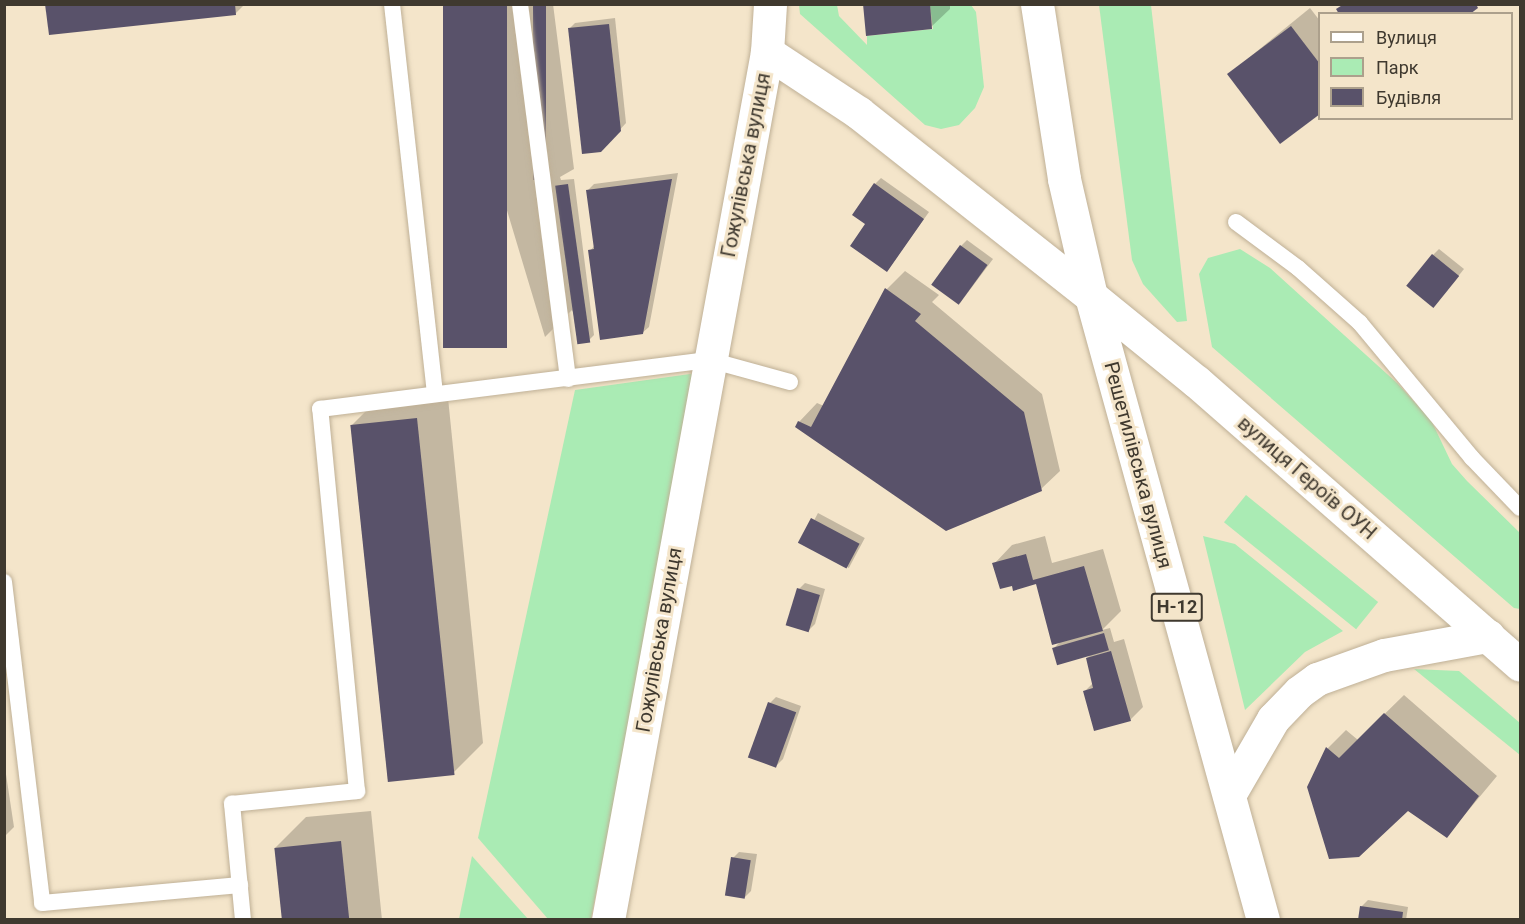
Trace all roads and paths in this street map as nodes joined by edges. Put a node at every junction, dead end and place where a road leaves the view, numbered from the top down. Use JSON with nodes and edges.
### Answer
{"nodes":[{"id":1,"x":392,"y":4,"type":"edge"},
{"id":2,"x":520,"y":4,"type":"edge"},
{"id":3,"x":770,"y":4,"type":"edge"},
{"id":4,"x":1037,"y":4,"type":"edge"},
{"id":5,"x":767,"y":52,"type":"junction"},
{"id":6,"x":1236,"y":222,"type":"dead end"},
{"id":7,"x":1091,"y":296,"type":"junction"},
{"id":8,"x":710,"y":360,"type":"junction"},
{"id":9,"x":568,"y":379,"type":"junction"},
{"id":10,"x":790,"y":382,"type":"dead end"},
{"id":11,"x":435,"y":394,"type":"junction"},
{"id":12,"x":1521,"y":508,"type":"edge"},
{"id":13,"x":4,"y":582,"type":"edge"},
{"id":14,"x":1488,"y":636,"type":"junction"},
{"id":15,"x":9,"y":652,"type":"edge"},
{"id":16,"x":1520,"y":664,"type":"edge"},
{"id":17,"x":1229,"y":795,"type":"junction"},
{"id":18,"x":240,"y":885,"type":"junction"},
{"id":19,"x":243,"y":920,"type":"edge"},
{"id":20,"x":608,"y":920,"type":"edge"},
{"id":21,"x":1263,"y":920,"type":"edge"}],
"edges":[{"from":1,"to":11,"type":"lane"},
{"from":2,"to":9,"type":"lane"},
{"from":3,"to":5,"type":"main road","name":"Гожулівська вулиця"},
{"from":4,"to":7,"type":"main road","name":"Решетилівська вулиця","number":"Н-12"},
{"from":5,"to":7,"type":"main road","name":"вулиця Героїв ОУН"},
{"from":5,"to":8,"type":"main road","name":"Гожулівська вулиця"},
{"from":6,"to":12,"type":"lane"},
{"from":7,"to":14,"type":"main road","name":"вулиця Героїв ОУН"},
{"from":7,"to":17,"type":"main road","name":"Решетилівська вулиця","number":"Н-12"},
{"from":8,"to":9,"type":"lane"},
{"from":8,"to":10,"type":"lane"},
{"from":8,"to":20,"type":"main road","name":"Гожулівська вулиця"},
{"from":9,"to":11,"type":"lane"},
{"from":11,"to":18,"type":"lane"},
{"from":13,"to":15,"type":"lane"},
{"from":14,"to":16,"type":"main road","name":"вулиця Героїв ОУН"},
{"from":14,"to":17,"type":"main road"},
{"from":15,"to":18,"type":"lane"},
{"from":17,"to":21,"type":"main road","name":"Решетилівська вулиця","number":"Н-12"},
{"from":18,"to":19,"type":"lane"}]}
